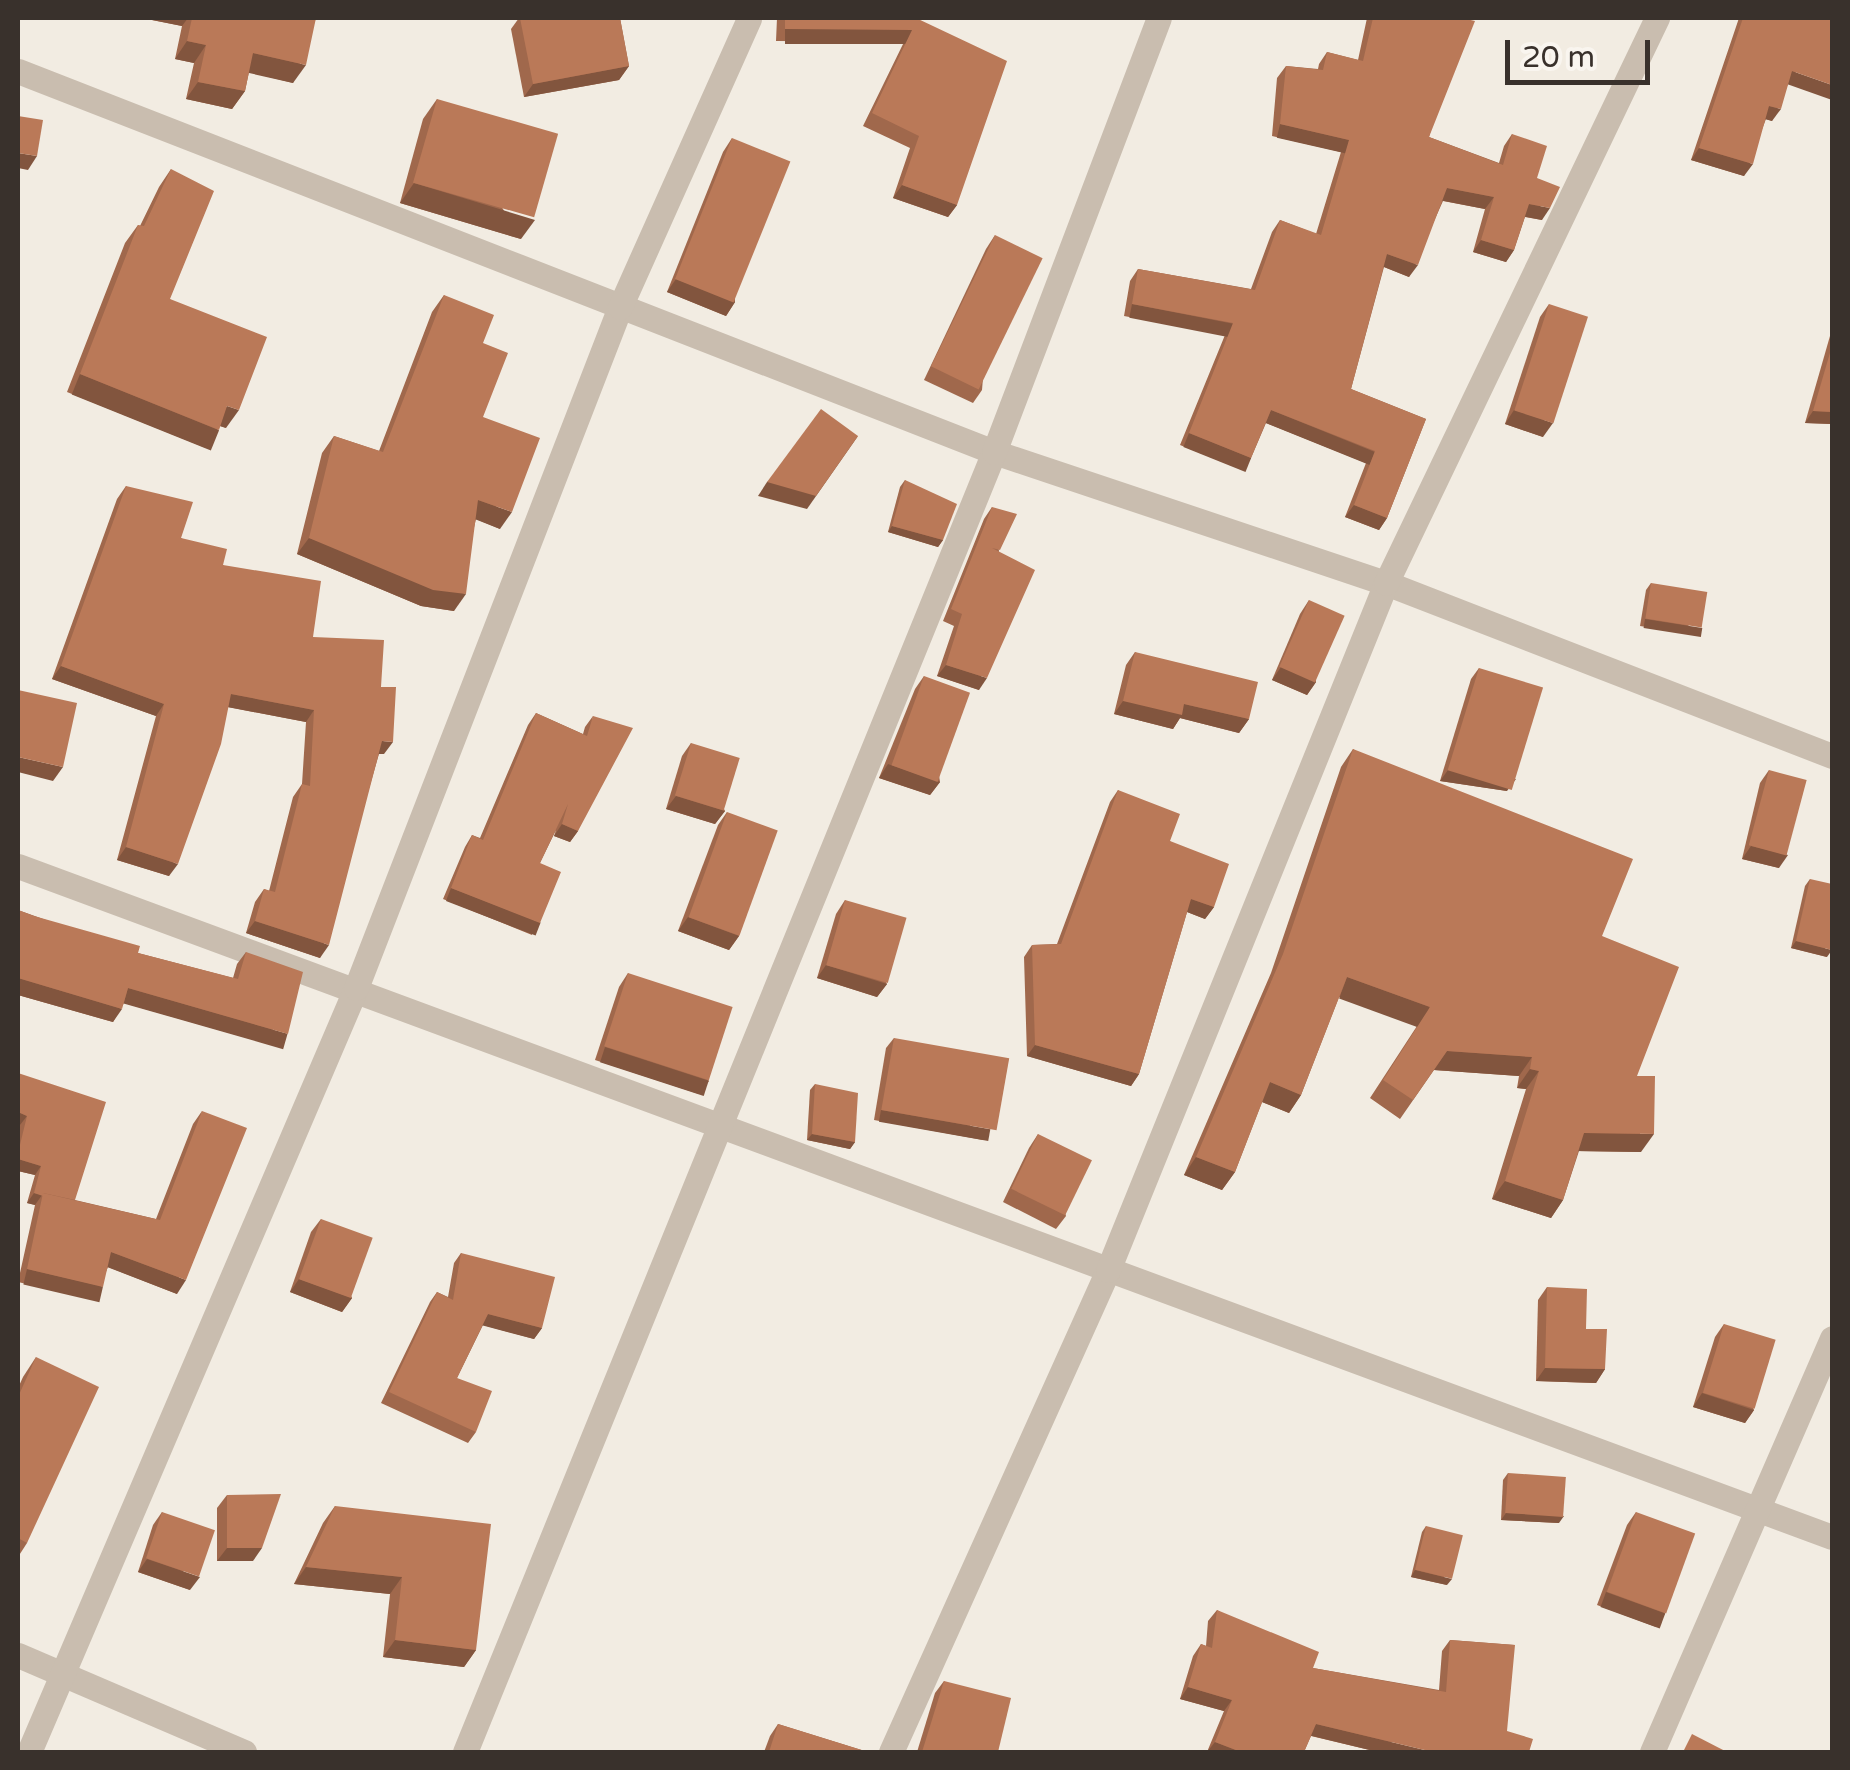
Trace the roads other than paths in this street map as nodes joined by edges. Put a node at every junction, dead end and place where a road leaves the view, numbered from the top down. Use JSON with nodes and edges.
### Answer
{"nodes":[{"id":1,"x":749,"y":18,"type":"edge"},
{"id":2,"x":1160,"y":18,"type":"edge"},
{"id":3,"x":1657,"y":18,"type":"edge"},
{"id":4,"x":18,"y":71,"type":"edge"},
{"id":5,"x":620,"y":307,"type":"junction"},
{"id":6,"x":994,"y":452,"type":"junction"},
{"id":7,"x":1386,"y":583,"type":"junction"},
{"id":8,"x":1832,"y":756,"type":"edge"},
{"id":9,"x":18,"y":866,"type":"edge"},
{"id":10,"x":356,"y":988,"type":"junction"},
{"id":11,"x":724,"y":1124,"type":"junction"},
{"id":12,"x":1108,"y":1270,"type":"junction"},
{"id":13,"x":1832,"y":1339,"type":"edge"},
{"id":14,"x":1761,"y":1510,"type":"junction"},
{"id":15,"x":1832,"y":1537,"type":"edge"},
{"id":16,"x":18,"y":1655,"type":"edge"},
{"id":17,"x":60,"y":1676,"type":"junction"},
{"id":18,"x":29,"y":1752,"type":"edge"},
{"id":19,"x":244,"y":1752,"type":"edge"},
{"id":20,"x":465,"y":1752,"type":"edge"},
{"id":21,"x":890,"y":1752,"type":"edge"},
{"id":22,"x":1652,"y":1752,"type":"edge"}],
"edges":[{"from":1,"to":5,"type":"street"},
{"from":2,"to":6,"type":"street"},
{"from":3,"to":7,"type":"street"},
{"from":4,"to":5,"type":"street"},
{"from":5,"to":6,"type":"street"},
{"from":5,"to":10,"type":"street"},
{"from":6,"to":7,"type":"street"},
{"from":6,"to":11,"type":"street"},
{"from":7,"to":8,"type":"street"},
{"from":7,"to":12,"type":"street"},
{"from":9,"to":10,"type":"street"},
{"from":10,"to":11,"type":"street"},
{"from":10,"to":17,"type":"street"},
{"from":11,"to":12,"type":"street"},
{"from":11,"to":20,"type":"street"},
{"from":12,"to":14,"type":"street"},
{"from":12,"to":21,"type":"street"},
{"from":13,"to":14,"type":"street"},
{"from":14,"to":15,"type":"street"},
{"from":14,"to":22,"type":"street"},
{"from":16,"to":17,"type":"street"},
{"from":17,"to":18,"type":"street"},
{"from":17,"to":19,"type":"street"}]}
